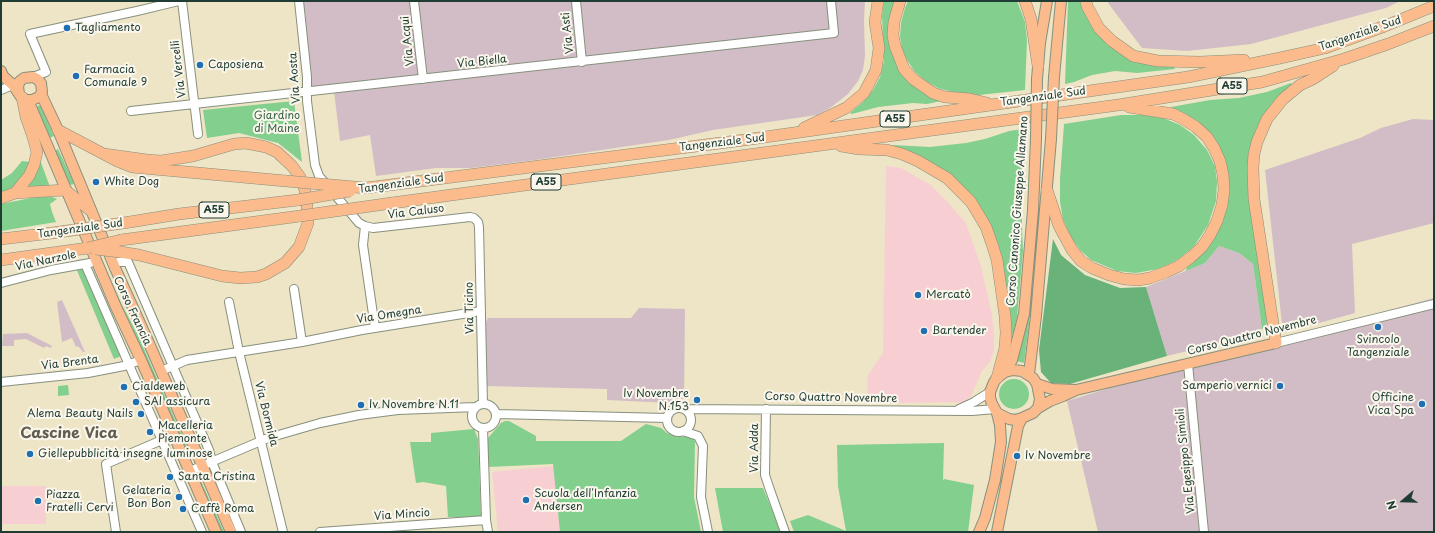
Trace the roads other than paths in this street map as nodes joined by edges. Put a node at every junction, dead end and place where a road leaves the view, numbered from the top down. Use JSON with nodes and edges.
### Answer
{"nodes":[{"id":1,"x":180,"y":1,"type":"edge"},
{"id":2,"x":299,"y":1,"type":"edge"},
{"id":3,"x":414,"y":1,"type":"edge"},
{"id":4,"x":576,"y":1,"type":"edge"},
{"id":5,"x":831,"y":1,"type":"edge"},
{"id":6,"x":878,"y":1,"type":"edge"},
{"id":7,"x":900,"y":1,"type":"edge"},
{"id":8,"x":1025,"y":1,"type":"edge"},
{"id":9,"x":1047,"y":1,"type":"edge"},
{"id":10,"x":1062,"y":1,"type":"edge"},
{"id":11,"x":1086,"y":1,"type":"edge"},
{"id":12,"x":1434,"y":6,"type":"edge"},
{"id":13,"x":1434,"y":26,"type":"edge"},
{"id":14,"x":1280,"y":58,"type":"junction"},
{"id":15,"x":1344,"y":59,"type":"junction"},
{"id":16,"x":582,"y":62,"type":"junction"},
{"id":17,"x":1038,"y":66,"type":"junction"},
{"id":18,"x":1,"y":71,"type":"edge"},
{"id":19,"x":33,"y":77,"type":"junction"},
{"id":20,"x":423,"y":80,"type":"junction"},
{"id":21,"x":17,"y":83,"type":"junction"},
{"id":22,"x":1,"y":90,"type":"edge"},
{"id":23,"x":307,"y":91,"type":"junction"},
{"id":24,"x":41,"y":94,"type":"junction"},
{"id":25,"x":23,"y":97,"type":"junction"},
{"id":26,"x":194,"y":104,"type":"junction"},
{"id":27,"x":995,"y":104,"type":"junction"},
{"id":28,"x":1118,"y":105,"type":"junction"},
{"id":29,"x":131,"y":111,"type":"dead end"},
{"id":30,"x":58,"y":130,"type":"junction"},
{"id":31,"x":794,"y":133,"type":"junction"},
{"id":32,"x":198,"y":134,"type":"dead end"},
{"id":33,"x":830,"y":144,"type":"junction"},
{"id":34,"x":104,"y":154,"type":"junction"},
{"id":35,"x":366,"y":188,"type":"junction"},
{"id":36,"x":65,"y":190,"type":"junction"},
{"id":37,"x":1047,"y":190,"type":"junction"},
{"id":38,"x":15,"y":194,"type":"junction"},
{"id":39,"x":1,"y":198,"type":"edge"},
{"id":40,"x":90,"y":210,"type":"junction"},
{"id":41,"x":470,"y":217,"type":"joint"},
{"id":42,"x":365,"y":226,"type":"junction"},
{"id":43,"x":1,"y":239,"type":"edge"},
{"id":44,"x":88,"y":248,"type":"junction"},
{"id":45,"x":1,"y":260,"type":"edge"},
{"id":46,"x":112,"y":262,"type":"junction"},
{"id":47,"x":97,"y":263,"type":"junction"},
{"id":48,"x":86,"y":264,"type":"junction"},
{"id":49,"x":1,"y":283,"type":"edge"},
{"id":50,"x":294,"y":290,"type":"dead end"},
{"id":51,"x":229,"y":302,"type":"dead end"},
{"id":52,"x":1434,"y":304,"type":"edge"},
{"id":53,"x":480,"y":311,"type":"junction"},
{"id":54,"x":149,"y":312,"type":"junction"},
{"id":55,"x":137,"y":317,"type":"junction"},
{"id":56,"x":375,"y":328,"type":"junction"},
{"id":57,"x":302,"y":342,"type":"junction"},
{"id":58,"x":1276,"y":343,"type":"junction"},
{"id":59,"x":239,"y":352,"type":"junction"},
{"id":60,"x":141,"y":360,"type":"junction"},
{"id":61,"x":1188,"y":364,"type":"junction"},
{"id":62,"x":128,"y":365,"type":"junction"},
{"id":63,"x":172,"y":366,"type":"junction"},
{"id":64,"x":161,"y":371,"type":"junction"},
{"id":65,"x":1029,"y":374,"type":"junction"},
{"id":66,"x":1001,"y":375,"type":"junction"},
{"id":67,"x":1,"y":382,"type":"edge"},
{"id":68,"x":1037,"y":384,"type":"junction"},
{"id":69,"x":1076,"y":390,"type":"junction"},
{"id":70,"x":990,"y":392,"type":"junction"},
{"id":71,"x":480,"y":405,"type":"junction"},
{"id":72,"x":708,"y":408,"type":"junction"},
{"id":73,"x":1038,"y":408,"type":"junction"},
{"id":74,"x":684,"y":409,"type":"junction"},
{"id":75,"x":766,"y":409,"type":"junction"},
{"id":76,"x":954,"y":411,"type":"junction"},
{"id":77,"x":996,"y":411,"type":"junction"},
{"id":78,"x":496,"y":414,"type":"junction"},
{"id":79,"x":691,"y":417,"type":"junction"},
{"id":80,"x":667,"y":418,"type":"junction"},
{"id":81,"x":1022,"y":418,"type":"junction"},
{"id":82,"x":483,"y":428,"type":"junction"},
{"id":83,"x":684,"y":431,"type":"junction"},
{"id":84,"x":162,"y":440,"type":"junction"},
{"id":85,"x":261,"y":441,"type":"junction"},
{"id":86,"x":212,"y":462,"type":"junction"},
{"id":87,"x":202,"y":466,"type":"junction"},
{"id":88,"x":189,"y":471,"type":"junction"},
{"id":89,"x":178,"y":476,"type":"junction"},
{"id":90,"x":985,"y":518,"type":"junction"},
{"id":91,"x":486,"y":520,"type":"junction"},
{"id":92,"x":116,"y":532,"type":"edge"},
{"id":93,"x":202,"y":532,"type":"edge"},
{"id":94,"x":216,"y":532,"type":"edge"},
{"id":95,"x":231,"y":532,"type":"edge"},
{"id":96,"x":241,"y":532,"type":"edge"},
{"id":97,"x":283,"y":532,"type":"edge"},
{"id":98,"x":320,"y":532,"type":"edge"},
{"id":99,"x":488,"y":532,"type":"edge"},
{"id":100,"x":708,"y":532,"type":"edge"},
{"id":101,"x":785,"y":532,"type":"edge"},
{"id":102,"x":979,"y":532,"type":"edge"},
{"id":103,"x":984,"y":532,"type":"edge"},
{"id":104,"x":997,"y":532,"type":"edge"},
{"id":105,"x":1204,"y":532,"type":"edge"}],
"edges":[{"from":1,"to":19,"type":"street"},
{"from":1,"to":26,"type":"street","name":"Via Vercelli"},
{"from":2,"to":23,"type":"street","name":"Via Aosta"},
{"from":3,"to":20,"type":"street","name":"Via Acqui"},
{"from":4,"to":16,"type":"street","name":"Via Asti"},
{"from":5,"to":16,"type":"street","name":"Via Biella"},
{"from":6,"to":31,"type":"highway"},
{"from":7,"to":27,"type":"highway"},
{"from":8,"to":17,"type":"highway"},
{"from":9,"to":17,"type":"main road","name":"Corso Canonico Giuseppe Allamano"},
{"from":10,"to":37,"type":"main road","bridge":true},
{"from":11,"to":14,"type":"highway"},
{"from":12,"to":14,"type":"highway","name":"Tangenziale Sud","number":"A55"},
{"from":13,"to":15,"type":"highway","name":"Tangenziale Sud","number":"A55"},
{"from":14,"to":27,"type":"highway","name":"Tangenziale Sud","number":"A55"},
{"from":15,"to":28,"type":"highway","name":"Tangenziale Sud","number":"A55"},
{"from":15,"to":58,"type":"highway"},
{"from":16,"to":20,"type":"street","name":"Via Biella"},
{"from":17,"to":66,"type":"main road","name":"Corso Canonico Giuseppe Allamano","bridge":true},
{"from":18,"to":21,"type":"main road","name":"Corso Francia"},
{"from":19,"to":21,"type":"main road"},
{"from":19,"to":24,"type":"main road"},
{"from":20,"to":23,"type":"street","name":"Via Biella"},
{"from":21,"to":22,"type":"street"},
{"from":21,"to":25,"type":"main road","name":"Corso Francia"},
{"from":23,"to":26,"type":"street","name":"Via Biella"},
{"from":23,"to":42,"type":"street","name":"Via Aosta"},
{"from":24,"to":25,"type":"main road"},
{"from":24,"to":30,"type":"main road","name":"Corso Francia"},
{"from":25,"to":36,"type":"main road","name":"Corso Francia"},
{"from":25,"to":38,"type":"highway"},
{"from":26,"to":29,"type":"street","name":"Via Biella"},
{"from":26,"to":32,"type":"street","name":"Via Vercelli"},
{"from":27,"to":31,"type":"highway","name":"Tangenziale Sud","number":"A55"},
{"from":28,"to":33,"type":"highway","name":"Tangenziale Sud","number":"A55"},
{"from":28,"to":37,"type":"highway"},
{"from":30,"to":34,"type":"highway"},
{"from":30,"to":40,"type":"main road","name":"Corso Francia"},
{"from":31,"to":35,"type":"highway","name":"Tangenziale Sud","number":"A55"},
{"from":33,"to":44,"type":"highway","name":"Tangenziale Sud","number":"A55","bridge":true},
{"from":33,"to":66,"type":"highway"},
{"from":34,"to":35,"type":"highway","bridge":true},
{"from":34,"to":44,"type":"highway","bridge":true},
{"from":35,"to":43,"type":"highway","name":"Tangenziale Sud","number":"A55","bridge":true},
{"from":36,"to":38,"type":"highway"},
{"from":36,"to":40,"type":"highway"},
{"from":36,"to":47,"type":"main road","name":"Corso Francia"},
{"from":37,"to":65,"type":"main road"},
{"from":38,"to":39,"type":"highway"},
{"from":40,"to":46,"type":"main road","name":"Corso Francia"},
{"from":41,"to":42,"type":"street","name":"Via Caluso"},
{"from":41,"to":53,"type":"street","name":"Via Ticino"},
{"from":42,"to":56,"type":"street"},
{"from":44,"to":45,"type":"highway","name":"Tangenziale Sud","number":"A55"},
{"from":46,"to":54,"type":"street","name":"Corso Francia"},
{"from":46,"to":55,"type":"main road","name":"Corso Francia"},
{"from":47,"to":48,"type":"street","name":"Via Narzole"},
{"from":47,"to":60,"type":"main road","name":"Corso Francia"},
{"from":48,"to":49,"type":"street","name":"Via Narzole"},
{"from":48,"to":62,"type":"street"},
{"from":50,"to":57,"type":"street"},
{"from":51,"to":59,"type":"street","name":"Via Bormida"},
{"from":52,"to":58,"type":"street","name":"Corso Quattro Novembre"},
{"from":53,"to":56,"type":"street","name":"Via Omegna"},
{"from":53,"to":71,"type":"street","name":"Via Ticino"},
{"from":54,"to":55,"type":"street","name":"Corso Francia"},
{"from":54,"to":63,"type":"street","name":"Corso Francia"},
{"from":55,"to":64,"type":"main road","name":"Corso Francia"},
{"from":56,"to":57,"type":"street","name":"Via Omegna"},
{"from":57,"to":59,"type":"street","name":"Via Omegna"},
{"from":58,"to":61,"type":"main road","name":"Corso Quattro Novembre"},
{"from":59,"to":63,"type":"street","name":"Via Omegna"},
{"from":59,"to":85,"type":"street","name":"Via Bormida"},
{"from":60,"to":62,"type":"street","name":"Via Brenta"},
{"from":60,"to":88,"type":"main road","name":"Corso Francia"},
{"from":61,"to":69,"type":"main road","name":"Corso Quattro Novembre"},
{"from":61,"to":105,"type":"street","name":"Via Egesippo Simioli"},
{"from":62,"to":67,"type":"street","name":"Via Brenta"},
{"from":62,"to":84,"type":"street"},
{"from":63,"to":64,"type":"street","name":"Via Omegna"},
{"from":63,"to":86,"type":"street","name":"Corso Francia"},
{"from":64,"to":87,"type":"main road","name":"Corso Francia"},
{"from":65,"to":66,"type":"main road"},
{"from":65,"to":68,"type":"main road"},
{"from":66,"to":70,"type":"main road"},
{"from":68,"to":69,"type":"main road","name":"Corso Quattro Novembre"},
{"from":68,"to":73,"type":"main road"},
{"from":69,"to":73,"type":"main road","name":"Corso Quattro Novembre"},
{"from":70,"to":76,"type":"street","name":"Corso Quattro Novembre"},
{"from":70,"to":77,"type":"main road"},
{"from":71,"to":78,"type":"street"},
{"from":71,"to":82,"type":"street"},
{"from":71,"to":85,"type":"street"},
{"from":72,"to":74,"type":"street","name":"Corso Quattro Novembre"},
{"from":72,"to":75,"type":"street","name":"Corso Quattro Novembre"},
{"from":72,"to":79,"type":"street","name":"Corso Quattro Novembre"},
{"from":73,"to":81,"type":"main road"},
{"from":74,"to":79,"type":"street"},
{"from":74,"to":80,"type":"street"},
{"from":75,"to":76,"type":"street","name":"Corso Quattro Novembre"},
{"from":75,"to":101,"type":"street","name":"Via Adda"},
{"from":76,"to":77,"type":"street","name":"Corso Quattro Novembre"},
{"from":77,"to":81,"type":"main road"},
{"from":77,"to":90,"type":"main road"},
{"from":78,"to":80,"type":"street"},
{"from":78,"to":82,"type":"street"},
{"from":79,"to":83,"type":"street"},
{"from":80,"to":83,"type":"street"},
{"from":81,"to":104,"type":"main road"},
{"from":82,"to":91,"type":"street"},
{"from":83,"to":100,"type":"street"},
{"from":84,"to":89,"type":"street"},
{"from":84,"to":92,"type":"street"},
{"from":85,"to":86,"type":"street"},
{"from":85,"to":97,"type":"street","name":"Via Bormida"},
{"from":86,"to":87,"type":"street"},
{"from":86,"to":96,"type":"street","name":"Corso Francia"},
{"from":87,"to":88,"type":"street"},
{"from":87,"to":95,"type":"main road","name":"Corso Francia"},
{"from":88,"to":89,"type":"street"},
{"from":88,"to":94,"type":"main road","name":"Corso Francia"},
{"from":89,"to":93,"type":"street"},
{"from":90,"to":102,"type":"main road"},
{"from":90,"to":103,"type":"main road"},
{"from":91,"to":98,"type":"street","name":"Via Mincio"},
{"from":91,"to":99,"type":"street"}]}
